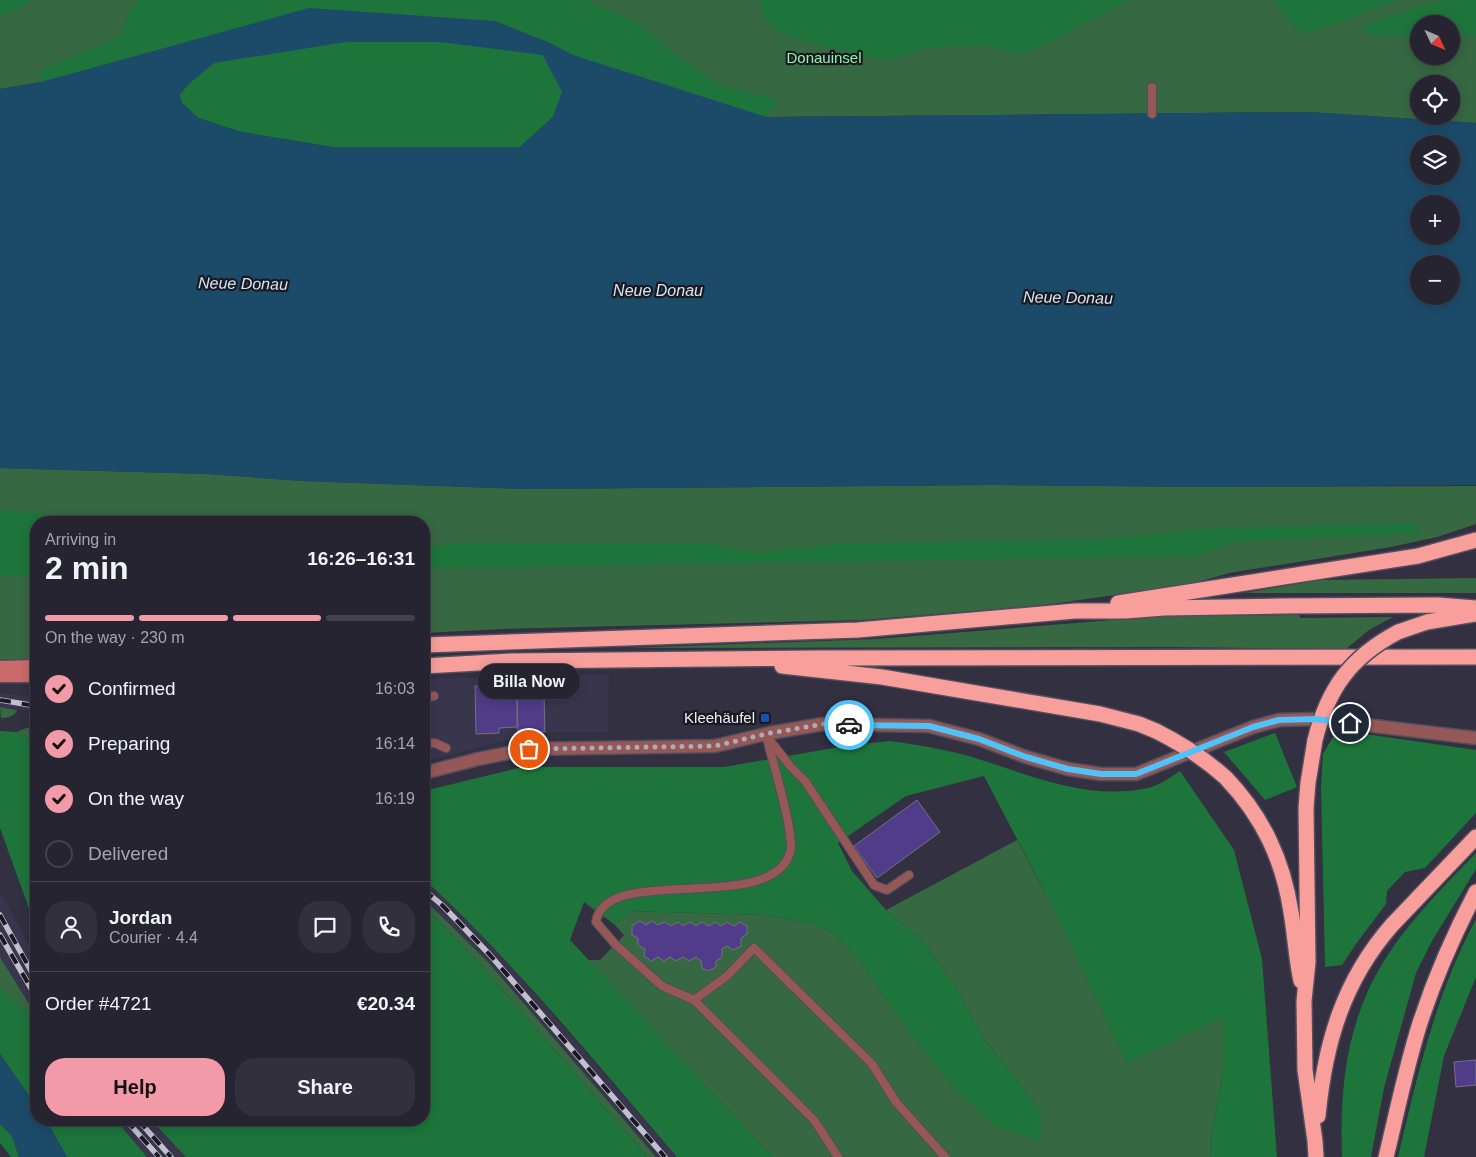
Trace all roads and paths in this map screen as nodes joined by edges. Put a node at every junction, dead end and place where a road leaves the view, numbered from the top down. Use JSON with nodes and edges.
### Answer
{"nodes":[{"id":1,"x":1152,"y":87,"type":"dead end"},
{"id":2,"x":1152,"y":114,"type":"dead end"},
{"id":3,"x":1476,"y":540,"type":"edge"},
{"id":4,"x":1476,"y":608,"type":"edge"},
{"id":5,"x":1075,"y":612,"type":"junction"},
{"id":6,"x":1476,"y":614,"type":"edge"},
{"id":7,"x":430,"y":645,"type":"edge"},
{"id":8,"x":1476,"y":657,"type":"edge"},
{"id":9,"x":731,"y":660,"type":"junction"},
{"id":10,"x":30,"y":666,"type":"edge"},
{"id":11,"x":430,"y":666,"type":"edge"},
{"id":12,"x":0,"y":667,"type":"edge"},
{"id":13,"x":0,"y":676,"type":"edge"},
{"id":14,"x":30,"y":676,"type":"edge"},
{"id":15,"x":434,"y":696,"type":"dead end"},
{"id":16,"x":430,"y":697,"type":"edge"},
{"id":17,"x":766,"y":734,"type":"junction"},
{"id":18,"x":1476,"y":738,"type":"edge"},
{"id":19,"x":430,"y":743,"type":"edge"},
{"id":20,"x":446,"y":748,"type":"dead end"},
{"id":21,"x":430,"y":771,"type":"edge"},
{"id":22,"x":1476,"y":837,"type":"edge"},
{"id":23,"x":910,"y":875,"type":"dead end"},
{"id":24,"x":1476,"y":892,"type":"edge"},
{"id":25,"x":694,"y":1000,"type":"junction"},
{"id":26,"x":1304,"y":1000,"type":"junction"},
{"id":27,"x":1315,"y":1141,"type":"junction"},
{"id":28,"x":838,"y":1157,"type":"edge"},
{"id":29,"x":945,"y":1157,"type":"edge"},
{"id":30,"x":1316,"y":1157,"type":"edge"},
{"id":31,"x":1386,"y":1157,"type":"edge"}],
"edges":[{"from":1,"to":2,"type":"lane"},
{"from":3,"to":5,"type":"highway"},
{"from":4,"to":5,"type":"highway"},
{"from":5,"to":7,"type":"highway"},
{"from":6,"to":26,"type":"highway","bridge":true},
{"from":8,"to":9,"type":"highway"},
{"from":9,"to":11,"type":"highway"},
{"from":9,"to":26,"type":"highway","bridge":true},
{"from":10,"to":12,"type":"main road"},
{"from":13,"to":14,"type":"main road"},
{"from":15,"to":16,"type":"lane"},
{"from":17,"to":18,"type":"street"},
{"from":17,"to":21,"type":"street"},
{"from":17,"to":23,"type":"lane"},
{"from":17,"to":25,"type":"lane"},
{"from":19,"to":20,"type":"lane"},
{"from":22,"to":27,"type":"highway"},
{"from":24,"to":31,"type":"highway"},
{"from":25,"to":28,"type":"lane"},
{"from":25,"to":29,"type":"lane"},
{"from":26,"to":27,"type":"highway"},
{"from":27,"to":30,"type":"highway"}]}
